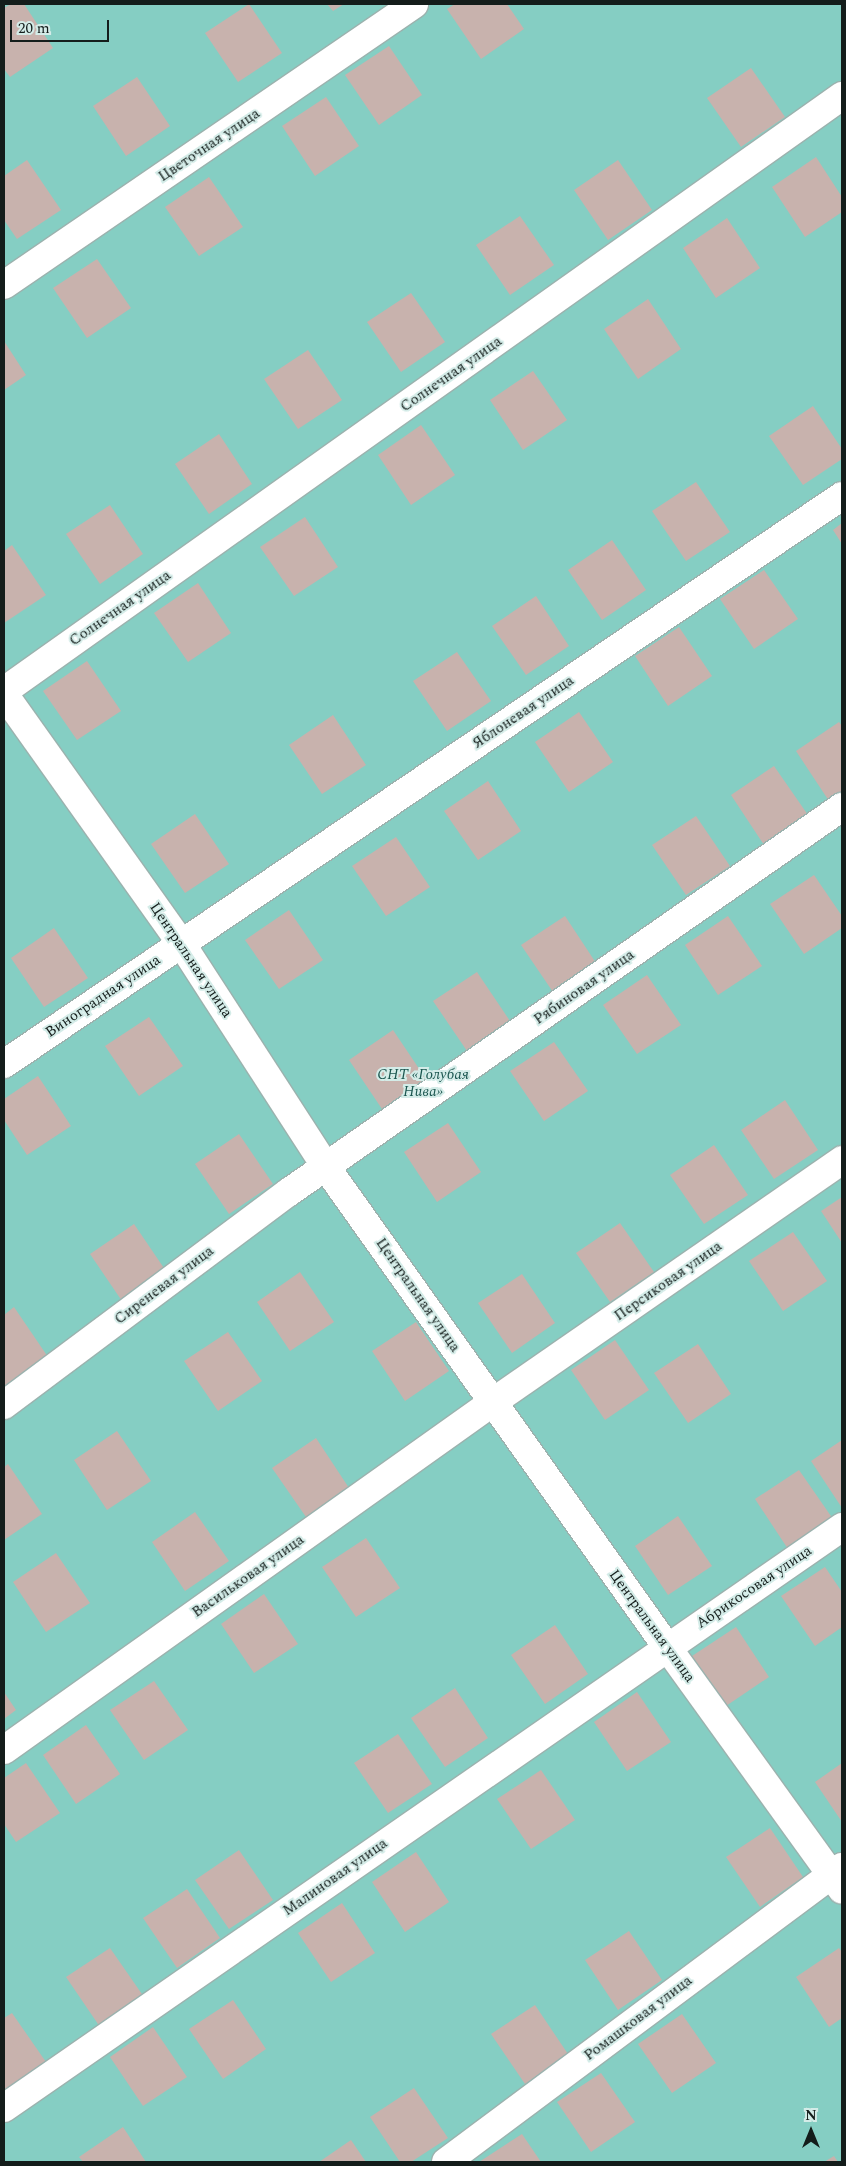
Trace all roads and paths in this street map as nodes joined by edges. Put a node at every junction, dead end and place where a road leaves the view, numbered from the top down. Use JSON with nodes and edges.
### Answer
{"nodes":[{"id":1,"x":414,"y":4,"type":"edge"},
{"id":2,"x":842,"y":96,"type":"edge"},
{"id":3,"x":4,"y":285,"type":"edge"},
{"id":4,"x":842,"y":496,"type":"edge"},
{"id":5,"x":4,"y":693,"type":"edge"},
{"id":6,"x":842,"y":807,"type":"edge"},
{"id":7,"x":192,"y":936,"type":"junction"},
{"id":8,"x":4,"y":1064,"type":"edge"},
{"id":9,"x":842,"y":1160,"type":"edge"},
{"id":10,"x":326,"y":1167,"type":"junction"},
{"id":11,"x":493,"y":1402,"type":"junction"},
{"id":12,"x":4,"y":1405,"type":"edge"},
{"id":13,"x":842,"y":1527,"type":"edge"},
{"id":14,"x":666,"y":1647,"type":"junction"},
{"id":15,"x":4,"y":1750,"type":"edge"},
{"id":16,"x":839,"y":1877,"type":"edge"},
{"id":17,"x":4,"y":2108,"type":"edge"},
{"id":18,"x":446,"y":2162,"type":"edge"}],
"edges":[{"from":1,"to":3,"type":"street","name":"Цветочная улица"},
{"from":2,"to":5,"type":"street","name":"Солнечная улица"},
{"from":4,"to":7,"type":"street","name":"Яблоневая улица"},
{"from":5,"to":7,"type":"street","name":"Центральная улица"},
{"from":6,"to":10,"type":"street","name":"Рябиновая улица"},
{"from":7,"to":8,"type":"street","name":"Виноградная улица"},
{"from":7,"to":10,"type":"street","name":"Центральная улица"},
{"from":9,"to":11,"type":"street","name":"Персиковая улица"},
{"from":10,"to":11,"type":"street","name":"Центральная улица"},
{"from":10,"to":12,"type":"street","name":"Сиреневая улица"},
{"from":11,"to":14,"type":"street","name":"Центральная улица"},
{"from":11,"to":15,"type":"street","name":"Васильковая улица"},
{"from":13,"to":14,"type":"street","name":"Абрикосовая улица"},
{"from":14,"to":16,"type":"street","name":"Центральная улица"},
{"from":14,"to":17,"type":"street","name":"Малиновая улица"},
{"from":16,"to":18,"type":"street","name":"Ромашковая улица"}]}
